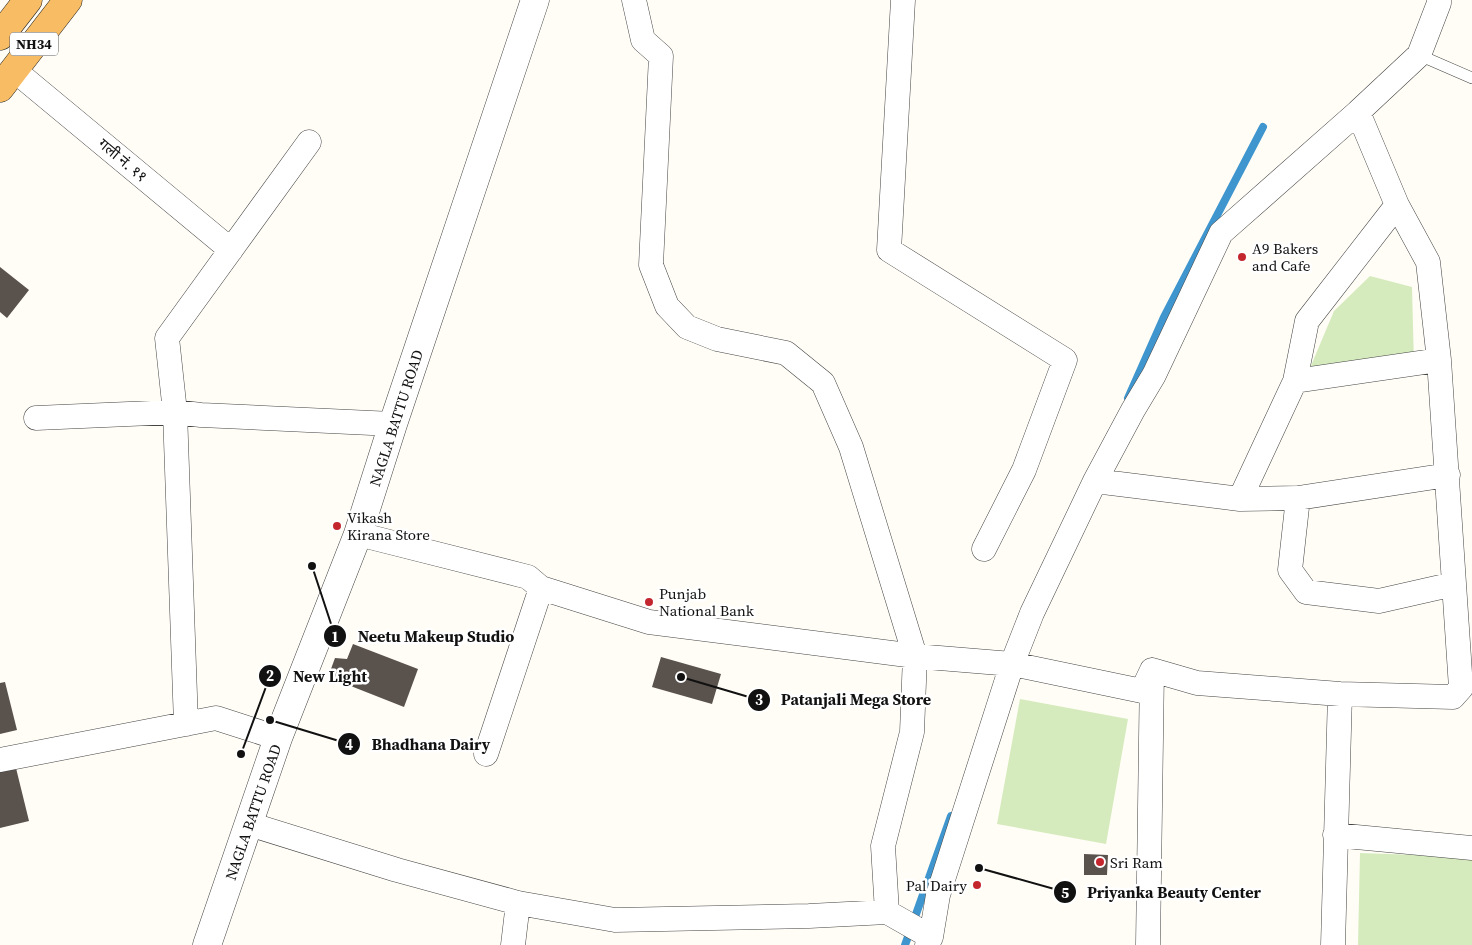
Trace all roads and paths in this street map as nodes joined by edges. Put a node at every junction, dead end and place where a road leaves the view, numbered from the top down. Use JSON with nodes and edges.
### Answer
{"nodes":[{"id":1,"x":28,"y":0,"type":"edge"},
{"id":2,"x":68,"y":0,"type":"edge"},
{"id":3,"x":535,"y":0,"type":"edge"},
{"id":4,"x":634,"y":0,"type":"edge"},
{"id":5,"x":903,"y":0,"type":"edge"},
{"id":6,"x":1438,"y":0,"type":"edge"},
{"id":7,"x":0,"y":36,"type":"edge"},
{"id":8,"x":1418,"y":55,"type":"junction"},
{"id":9,"x":1472,"y":77,"type":"edge"},
{"id":10,"x":7,"y":79,"type":"edge"},
{"id":11,"x":1358,"y":112,"type":"junction"},
{"id":12,"x":309,"y":142,"type":"dead end"},
{"id":13,"x":1396,"y":205,"type":"junction"},
{"id":14,"x":231,"y":250,"type":"junction"},
{"id":15,"x":1439,"y":360,"type":"junction"},
{"id":16,"x":1295,"y":381,"type":"junction"},
{"id":17,"x":175,"y":412,"type":"junction"},
{"id":18,"x":36,"y":418,"type":"dead end"},
{"id":19,"x":393,"y":424,"type":"junction"},
{"id":20,"x":1448,"y":475,"type":"junction"},
{"id":21,"x":1095,"y":481,"type":"junction"},
{"id":22,"x":1298,"y":498,"type":"junction"},
{"id":23,"x":1240,"y":499,"type":"junction"},
{"id":24,"x":358,"y":534,"type":"junction"},
{"id":25,"x":984,"y":549,"type":"dead end"},
{"id":26,"x":1454,"y":584,"type":"junction"},
{"id":27,"x":541,"y":588,"type":"junction"},
{"id":28,"x":915,"y":656,"type":"junction"},
{"id":29,"x":1004,"y":663,"type":"junction"},
{"id":30,"x":1152,"y":670,"type":"junction"},
{"id":31,"x":1467,"y":691,"type":"edge"},
{"id":32,"x":1340,"y":694,"type":"junction"},
{"id":33,"x":186,"y":724,"type":"junction"},
{"id":34,"x":278,"y":738,"type":"junction"},
{"id":35,"x":486,"y":754,"type":"dead end"},
{"id":36,"x":0,"y":760,"type":"edge"},
{"id":37,"x":249,"y":824,"type":"junction"},
{"id":38,"x":1336,"y":835,"type":"junction"},
{"id":39,"x":1472,"y":848,"type":"edge"},
{"id":40,"x":518,"y":902,"type":"junction"},
{"id":41,"x":887,"y":912,"type":"junction"},
{"id":42,"x":929,"y":941,"type":"edge"},
{"id":43,"x":207,"y":945,"type":"edge"},
{"id":44,"x":513,"y":945,"type":"edge"},
{"id":45,"x":1148,"y":945,"type":"edge"},
{"id":46,"x":1333,"y":945,"type":"edge"}],
"edges":[{"from":1,"to":7,"type":"highway","number":"NH34"},
{"from":2,"to":10,"type":"highway","number":"NH34"},
{"from":3,"to":19,"type":"street","name":"NAGLA BATTU ROAD"},
{"from":4,"to":28,"type":"street"},
{"from":5,"to":25,"type":"street"},
{"from":6,"to":8,"type":"street"},
{"from":8,"to":9,"type":"lane"},
{"from":8,"to":11,"type":"street"},
{"from":10,"to":14,"type":"street","name":"गली नं. ११"},
{"from":11,"to":13,"type":"street"},
{"from":11,"to":21,"type":"street"},
{"from":12,"to":14,"type":"street"},
{"from":13,"to":15,"type":"street"},
{"from":13,"to":16,"type":"street"},
{"from":14,"to":17,"type":"street"},
{"from":15,"to":16,"type":"street"},
{"from":15,"to":20,"type":"street"},
{"from":16,"to":23,"type":"street"},
{"from":17,"to":18,"type":"street"},
{"from":17,"to":19,"type":"street"},
{"from":17,"to":33,"type":"street"},
{"from":19,"to":24,"type":"street","name":"NAGLA BATTU ROAD"},
{"from":20,"to":22,"type":"street"},
{"from":20,"to":26,"type":"street"},
{"from":21,"to":23,"type":"street"},
{"from":21,"to":29,"type":"street"},
{"from":22,"to":23,"type":"street"},
{"from":22,"to":26,"type":"street"},
{"from":24,"to":27,"type":"street"},
{"from":24,"to":34,"type":"street","name":"NAGLA BATTU ROAD"},
{"from":26,"to":31,"type":"street"},
{"from":27,"to":28,"type":"street"},
{"from":27,"to":35,"type":"street"},
{"from":28,"to":29,"type":"street"},
{"from":28,"to":41,"type":"street"},
{"from":29,"to":30,"type":"street"},
{"from":29,"to":42,"type":"street"},
{"from":30,"to":32,"type":"street"},
{"from":30,"to":45,"type":"street"},
{"from":31,"to":32,"type":"street"},
{"from":32,"to":38,"type":"street"},
{"from":33,"to":34,"type":"street"},
{"from":33,"to":36,"type":"street"},
{"from":34,"to":37,"type":"street","name":"NAGLA BATTU ROAD"},
{"from":37,"to":40,"type":"street"},
{"from":37,"to":43,"type":"street","name":"NAGLA BATTU ROAD"},
{"from":38,"to":39,"type":"street"},
{"from":38,"to":46,"type":"street"},
{"from":40,"to":41,"type":"street"},
{"from":40,"to":44,"type":"street"},
{"from":41,"to":42,"type":"street"}]}
